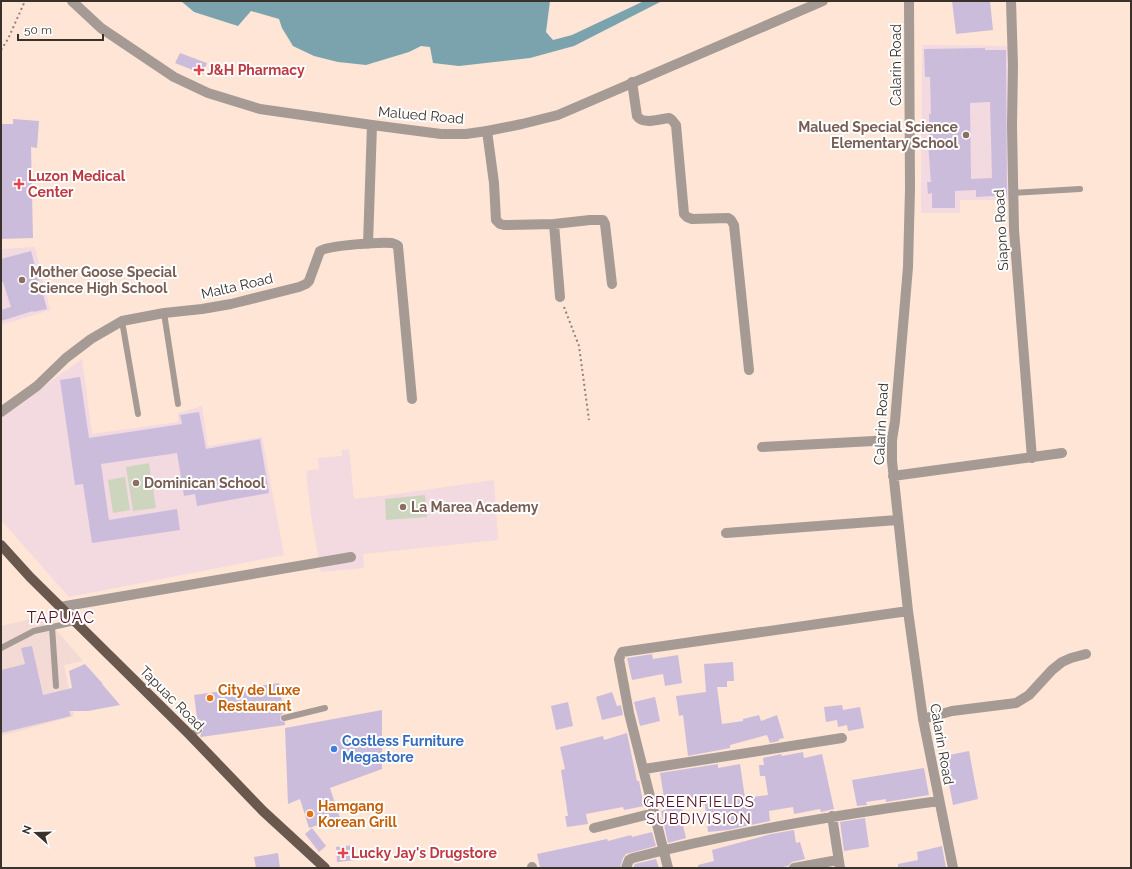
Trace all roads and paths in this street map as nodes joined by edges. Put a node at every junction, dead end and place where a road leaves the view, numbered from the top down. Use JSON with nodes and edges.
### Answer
{"nodes":[{"id":1,"x":25,"y":1,"type":"edge"},
{"id":2,"x":72,"y":1,"type":"edge"},
{"id":3,"x":821,"y":1,"type":"edge"},
{"id":4,"x":910,"y":1,"type":"edge"},
{"id":5,"x":1010,"y":1,"type":"edge"},
{"id":6,"x":1,"y":50,"type":"edge"},
{"id":7,"x":632,"y":82,"type":"junction"},
{"id":8,"x":372,"y":125,"type":"junction"},
{"id":9,"x":487,"y":131,"type":"junction"},
{"id":10,"x":1080,"y":189,"type":"dead end"},
{"id":11,"x":1013,"y":193,"type":"junction"},
{"id":12,"x":554,"y":224,"type":"junction"},
{"id":13,"x":368,"y":244,"type":"junction"},
{"id":14,"x":612,"y":284,"type":"dead end"},
{"id":15,"x":560,"y":297,"type":"joint"},
{"id":16,"x":164,"y":313,"type":"junction"},
{"id":17,"x":122,"y":321,"type":"junction"},
{"id":18,"x":749,"y":370,"type":"dead end"},
{"id":19,"x":412,"y":399,"type":"dead end"},
{"id":20,"x":178,"y":404,"type":"dead end"},
{"id":21,"x":1,"y":412,"type":"edge"},
{"id":22,"x":138,"y":414,"type":"dead end"},
{"id":23,"x":589,"y":420,"type":"dead end"},
{"id":24,"x":892,"y":440,"type":"junction"},
{"id":25,"x":762,"y":447,"type":"dead end"},
{"id":26,"x":1062,"y":453,"type":"dead end"},
{"id":27,"x":1032,"y":458,"type":"junction"},
{"id":28,"x":893,"y":476,"type":"junction"},
{"id":29,"x":897,"y":520,"type":"junction"},
{"id":30,"x":726,"y":533,"type":"dead end"},
{"id":31,"x":1,"y":545,"type":"edge"},
{"id":32,"x":352,"y":557,"type":"dead end"},
{"id":33,"x":60,"y":607,"type":"junction"},
{"id":34,"x":908,"y":611,"type":"junction"},
{"id":35,"x":75,"y":622,"type":"junction"},
{"id":36,"x":52,"y":627,"type":"junction"},
{"id":37,"x":1,"y":648,"type":"edge"},
{"id":38,"x":1086,"y":654,"type":"dead end"},
{"id":39,"x":56,"y":686,"type":"dead end"},
{"id":40,"x":325,"y":708,"type":"dead end"},
{"id":41,"x":284,"y":718,"type":"dead end"},
{"id":42,"x":923,"y":719,"type":"junction"},
{"id":43,"x":199,"y":730,"type":"dead end"},
{"id":44,"x":190,"y":735,"type":"junction"},
{"id":45,"x":842,"y":738,"type":"dead end"},
{"id":46,"x":644,"y":769,"type":"junction"},
{"id":47,"x":938,"y":800,"type":"junction"},
{"id":48,"x":654,"y":813,"type":"junction"},
{"id":49,"x":832,"y":816,"type":"junction"},
{"id":50,"x":594,"y":828,"type":"dead end"},
{"id":51,"x":664,"y":850,"type":"junction"},
{"id":52,"x":839,"y":864,"type":"edge"},
{"id":53,"x":325,"y":868,"type":"edge"},
{"id":54,"x":626,"y":868,"type":"edge"},
{"id":55,"x":668,"y":868,"type":"edge"},
{"id":56,"x":794,"y":868,"type":"edge"},
{"id":57,"x":953,"y":868,"type":"edge"}],
"edges":[{"from":1,"to":6,"type":"path"},
{"from":2,"to":8,"type":"street","name":"Malued Road"},
{"from":3,"to":7,"type":"street","name":"Malued Road"},
{"from":4,"to":24,"type":"street","name":"Calarin Road"},
{"from":5,"to":11,"type":"street","name":"Siapno Road"},
{"from":7,"to":9,"type":"street","name":"Malued Road"},
{"from":7,"to":18,"type":"street"},
{"from":8,"to":9,"type":"street","name":"Malued Road"},
{"from":8,"to":13,"type":"street"},
{"from":9,"to":12,"type":"street"},
{"from":10,"to":11,"type":"lane"},
{"from":11,"to":27,"type":"street","name":"Siapno Road"},
{"from":12,"to":14,"type":"street"},
{"from":12,"to":15,"type":"street"},
{"from":13,"to":16,"type":"street","name":"Malta Road"},
{"from":13,"to":19,"type":"street"},
{"from":15,"to":23,"type":"path"},
{"from":16,"to":17,"type":"street","name":"Malta Road"},
{"from":16,"to":20,"type":"lane"},
{"from":17,"to":21,"type":"street","name":"Malta Road"},
{"from":17,"to":22,"type":"lane"},
{"from":24,"to":25,"type":"street"},
{"from":24,"to":28,"type":"street","name":"Calarin Road"},
{"from":26,"to":27,"type":"street"},
{"from":27,"to":28,"type":"street"},
{"from":28,"to":29,"type":"street","name":"Calarin Road"},
{"from":29,"to":30,"type":"street"},
{"from":29,"to":34,"type":"street","name":"Calarin Road"},
{"from":31,"to":33,"type":"main road","name":"Tapuac Road"},
{"from":32,"to":33,"type":"street"},
{"from":33,"to":35,"type":"main road","name":"Tapuac Road"},
{"from":34,"to":42,"type":"street","name":"Calarin Road"},
{"from":34,"to":46,"type":"street"},
{"from":35,"to":36,"type":"lane"},
{"from":35,"to":44,"type":"main road","name":"Tapuac Road"},
{"from":36,"to":37,"type":"lane"},
{"from":36,"to":39,"type":"lane"},
{"from":38,"to":42,"type":"street"},
{"from":40,"to":41,"type":"lane"},
{"from":42,"to":47,"type":"street","name":"Calarin Road"},
{"from":43,"to":44,"type":"lane"},
{"from":44,"to":53,"type":"main road","name":"Tapuac Road"},
{"from":45,"to":46,"type":"street"},
{"from":46,"to":48,"type":"street"},
{"from":47,"to":49,"type":"street"},
{"from":47,"to":57,"type":"street","name":"Calarin Road"},
{"from":48,"to":50,"type":"street"},
{"from":48,"to":51,"type":"street"},
{"from":49,"to":51,"type":"street"},
{"from":49,"to":52,"type":"street"},
{"from":51,"to":54,"type":"street"},
{"from":51,"to":55,"type":"street"},
{"from":52,"to":56,"type":"street"}]}
